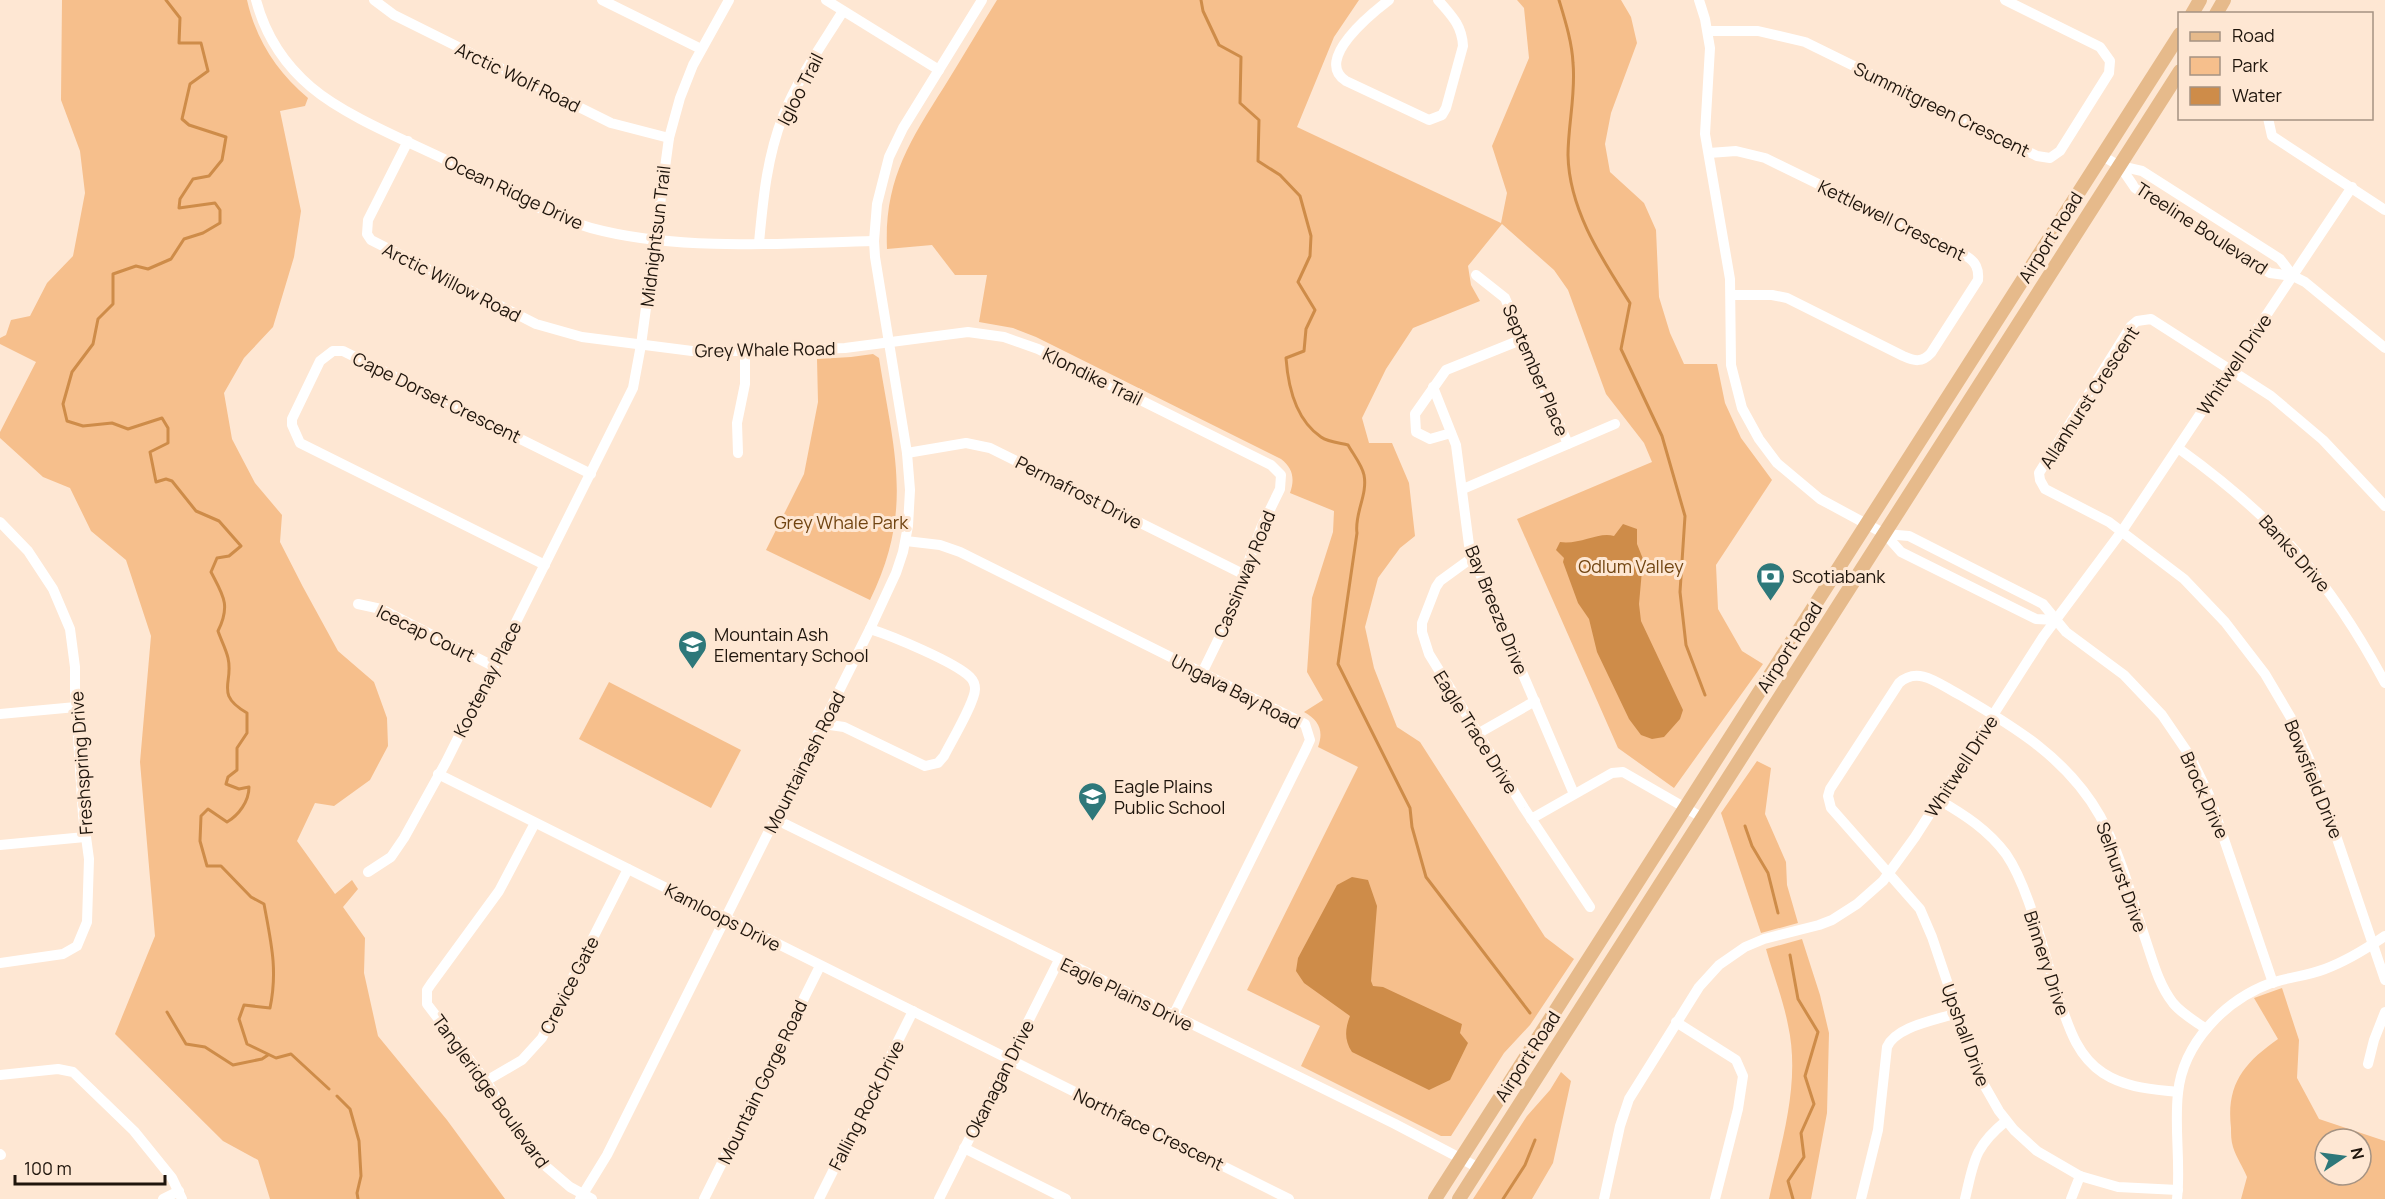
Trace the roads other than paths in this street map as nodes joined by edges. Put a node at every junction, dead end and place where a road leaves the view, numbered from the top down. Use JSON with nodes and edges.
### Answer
{"nodes":[{"id":1,"x":256,"y":0,"type":"edge"},
{"id":2,"x":374,"y":0,"type":"edge"},
{"id":3,"x":602,"y":0,"type":"edge"},
{"id":4,"x":729,"y":0,"type":"edge"},
{"id":5,"x":826,"y":0,"type":"edge"},
{"id":6,"x":982,"y":0,"type":"edge"},
{"id":7,"x":1389,"y":0,"type":"edge"},
{"id":8,"x":1438,"y":0,"type":"edge"},
{"id":9,"x":1699,"y":0,"type":"edge"},
{"id":10,"x":2005,"y":0,"type":"edge"},
{"id":11,"x":843,"y":11,"type":"junction"},
{"id":12,"x":1708,"y":31,"type":"junction"},
{"id":13,"x":2178,"y":37,"type":"edge"},
{"id":14,"x":700,"y":49,"type":"junction"},
{"id":15,"x":939,"y":70,"type":"junction"},
{"id":16,"x":2178,"y":74,"type":"edge"},
{"id":17,"x":2268,"y":120,"type":"edge"},
{"id":18,"x":669,"y":138,"type":"junction"},
{"id":19,"x":408,"y":141,"type":"junction"},
{"id":20,"x":1709,"y":153,"type":"junction"},
{"id":21,"x":2102,"y":156,"type":"junction"},
{"id":22,"x":2120,"y":166,"type":"junction"},
{"id":23,"x":2352,"y":187,"type":"junction"},
{"id":24,"x":2385,"y":210,"type":"edge"},
{"id":25,"x":655,"y":238,"type":"junction"},
{"id":26,"x":874,"y":241,"type":"junction"},
{"id":27,"x":759,"y":243,"type":"junction"},
{"id":28,"x":1476,"y":274,"type":"dead end"},
{"id":29,"x":2293,"y":276,"type":"junction"},
{"id":30,"x":1731,"y":295,"type":"junction"},
{"id":31,"x":1523,"y":339,"type":"junction"},
{"id":32,"x":888,"y":342,"type":"junction"},
{"id":33,"x":641,"y":345,"type":"junction"},
{"id":34,"x":2385,"y":348,"type":"edge"},
{"id":35,"x":745,"y":351,"type":"junction"},
{"id":36,"x":2231,"y":368,"type":"junction"},
{"id":37,"x":1433,"y":387,"type":"junction"},
{"id":38,"x":1615,"y":424,"type":"dead end"},
{"id":39,"x":1450,"y":433,"type":"junction"},
{"id":40,"x":1568,"y":444,"type":"junction"},
{"id":41,"x":2178,"y":448,"type":"junction"},
{"id":42,"x":738,"y":453,"type":"dead end"},
{"id":43,"x":907,"y":453,"type":"junction"},
{"id":44,"x":591,"y":474,"type":"junction"},
{"id":45,"x":1281,"y":475,"type":"joint"},
{"id":46,"x":1463,"y":489,"type":"junction"},
{"id":47,"x":2385,"y":506,"type":"edge"},
{"id":48,"x":1867,"y":525,"type":"junction"},
{"id":49,"x":1,"y":526,"type":"edge"},
{"id":50,"x":2122,"y":531,"type":"junction"},
{"id":51,"x":1885,"y":534,"type":"junction"},
{"id":52,"x":906,"y":541,"type":"junction"},
{"id":53,"x":1473,"y":557,"type":"junction"},
{"id":54,"x":545,"y":565,"type":"junction"},
{"id":55,"x":1243,"y":574,"type":"junction"},
{"id":56,"x":358,"y":604,"type":"dead end"},
{"id":57,"x":2055,"y":620,"type":"junction"},
{"id":58,"x":870,"y":629,"type":"junction"},
{"id":59,"x":493,"y":666,"type":"junction"},
{"id":60,"x":1202,"y":672,"type":"junction"},
{"id":61,"x":2385,"y":683,"type":"edge"},
{"id":62,"x":1535,"y":701,"type":"junction"},
{"id":63,"x":76,"y":706,"type":"junction"},
{"id":64,"x":0,"y":714,"type":"edge"},
{"id":65,"x":1994,"y":714,"type":"junction"},
{"id":66,"x":823,"y":724,"type":"junction"},
{"id":67,"x":1479,"y":733,"type":"junction"},
{"id":68,"x":438,"y":774,"type":"junction"},
{"id":69,"x":1574,"y":794,"type":"junction"},
{"id":70,"x":1939,"y":800,"type":"junction"},
{"id":71,"x":1686,"y":807,"type":"junction"},
{"id":72,"x":1703,"y":818,"type":"junction"},
{"id":73,"x":776,"y":819,"type":"junction"},
{"id":74,"x":1531,"y":819,"type":"junction"},
{"id":75,"x":535,"y":823,"type":"junction"},
{"id":76,"x":86,"y":837,"type":"junction"},
{"id":77,"x":0,"y":845,"type":"edge"},
{"id":78,"x":628,"y":869,"type":"junction"},
{"id":79,"x":368,"y":872,"type":"dead end"},
{"id":80,"x":1889,"y":874,"type":"junction"},
{"id":81,"x":1590,"y":907,"type":"dead end"},
{"id":82,"x":726,"y":918,"type":"junction"},
{"id":83,"x":2385,"y":936,"type":"edge"},
{"id":84,"x":2373,"y":945,"type":"junction"},
{"id":85,"x":1059,"y":960,"type":"junction"},
{"id":86,"x":0,"y":963,"type":"edge"},
{"id":87,"x":820,"y":966,"type":"junction"},
{"id":88,"x":2385,"y":980,"type":"edge"},
{"id":89,"x":2273,"y":983,"type":"junction"},
{"id":90,"x":913,"y":1011,"type":"junction"},
{"id":91,"x":2385,"y":1012,"type":"edge"},
{"id":92,"x":1957,"y":1013,"type":"junction"},
{"id":93,"x":1173,"y":1016,"type":"junction"},
{"id":94,"x":1676,"y":1022,"type":"junction"},
{"id":95,"x":2206,"y":1029,"type":"junction"},
{"id":96,"x":1009,"y":1059,"type":"junction"},
{"id":97,"x":2368,"y":1064,"type":"dead end"},
{"id":98,"x":0,"y":1076,"type":"edge"},
{"id":99,"x":486,"y":1081,"type":"junction"},
{"id":100,"x":2178,"y":1092,"type":"junction"},
{"id":101,"x":2006,"y":1121,"type":"junction"},
{"id":102,"x":964,"y":1148,"type":"junction"},
{"id":103,"x":1461,"y":1159,"type":"junction"},
{"id":104,"x":1479,"y":1168,"type":"junction"},
{"id":105,"x":2080,"y":1176,"type":"junction"},
{"id":106,"x":181,"y":1195,"type":"edge"},
{"id":107,"x":2178,"y":1195,"type":"edge"},
{"id":108,"x":585,"y":1197,"type":"edge"},
{"id":109,"x":163,"y":1199,"type":"edge"},
{"id":110,"x":704,"y":1199,"type":"edge"},
{"id":111,"x":819,"y":1199,"type":"edge"},
{"id":112,"x":939,"y":1199,"type":"edge"},
{"id":113,"x":1066,"y":1199,"type":"edge"},
{"id":114,"x":1289,"y":1199,"type":"edge"},
{"id":115,"x":1436,"y":1199,"type":"edge"},
{"id":116,"x":1459,"y":1199,"type":"edge"},
{"id":117,"x":1604,"y":1199,"type":"edge"},
{"id":118,"x":1715,"y":1199,"type":"edge"},
{"id":119,"x":1861,"y":1199,"type":"edge"},
{"id":120,"x":1965,"y":1199,"type":"edge"},
{"id":121,"x":2071,"y":1199,"type":"edge"}],
"edges":[{"from":1,"to":19,"type":"street","name":"Ocean Ridge Drive"},
{"from":2,"to":18,"type":"street","name":"Arctic Wolf Road"},
{"from":3,"to":14,"type":"street"},
{"from":4,"to":14,"type":"street","name":"Midnightsun Trail"},
{"from":5,"to":11,"type":"street"},
{"from":6,"to":15,"type":"street","name":"Mountainash Road"},
{"from":7,"to":8,"type":"street"},
{"from":9,"to":12,"type":"street","name":"Brock Drive"},
{"from":10,"to":12,"type":"street","name":"Summitgreen Crescent"},
{"from":11,"to":15,"type":"street"},
{"from":11,"to":27,"type":"street","name":"Igloo Trail"},
{"from":12,"to":20,"type":"street","name":"Brock Drive"},
{"from":13,"to":21,"type":"main road","name":"Airport Road"},
{"from":14,"to":18,"type":"street","name":"Midnightsun Trail"},
{"from":15,"to":26,"type":"street","name":"Mountainash Road"},
{"from":16,"to":22,"type":"main road","name":"Airport Road"},
{"from":17,"to":23,"type":"street"},
{"from":18,"to":25,"type":"street","name":"Midnightsun Trail"},
{"from":19,"to":25,"type":"street","name":"Ocean Ridge Drive"},
{"from":19,"to":33,"type":"street","name":"Arctic Willow Road"},
{"from":20,"to":30,"type":"street","name":"Brock Drive"},
{"from":20,"to":30,"type":"street","name":"Kettlewell Crescent"},
{"from":21,"to":22,"type":"street","name":"Treeline Boulevard"},
{"from":21,"to":48,"type":"main road","name":"Airport Road"},
{"from":22,"to":29,"type":"street","name":"Treeline Boulevard"},
{"from":22,"to":29,"type":"street","name":"Treeline Boulevard"},
{"from":22,"to":51,"type":"main road","name":"Airport Road"},
{"from":23,"to":24,"type":"street"},
{"from":23,"to":29,"type":"street","name":"Whitwell Drive"},
{"from":25,"to":27,"type":"street","name":"Ocean Ridge Drive"},
{"from":25,"to":33,"type":"street","name":"Midnightsun Trail"},
{"from":26,"to":27,"type":"street","name":"Ocean Ridge Drive"},
{"from":26,"to":32,"type":"street","name":"Mountainash Road"},
{"from":28,"to":31,"type":"street","name":"September Place"},
{"from":29,"to":34,"type":"street","name":"Treeline Boulevard"},
{"from":29,"to":36,"type":"street","name":"Whitwell Drive"},
{"from":30,"to":48,"type":"street","name":"Brock Drive"},
{"from":31,"to":37,"type":"street"},
{"from":31,"to":40,"type":"street","name":"September Place"},
{"from":32,"to":35,"type":"street","name":"Grey Whale Road"},
{"from":32,"to":43,"type":"street","name":"Mountainash Road"},
{"from":32,"to":45,"type":"street","name":"Klondike Trail"},
{"from":33,"to":35,"type":"street","name":"Grey Whale Road"},
{"from":33,"to":44,"type":"street","name":"Midnightsun Trail"},
{"from":35,"to":42,"type":"street"},
{"from":36,"to":41,"type":"street","name":"Whitwell Drive"},
{"from":36,"to":47,"type":"street"},
{"from":36,"to":50,"type":"street","name":"Allanhurst Crescent"},
{"from":37,"to":39,"type":"street","name":"Bay Breeze Drive"},
{"from":37,"to":39,"type":"street"},
{"from":38,"to":40,"type":"street"},
{"from":39,"to":46,"type":"street","name":"Bay Breeze Drive"},
{"from":40,"to":46,"type":"street"},
{"from":41,"to":50,"type":"street","name":"Whitwell Drive"},
{"from":41,"to":61,"type":"street","name":"Banks Drive"},
{"from":43,"to":52,"type":"street","name":"Mountainash Road"},
{"from":43,"to":55,"type":"street","name":"Permafrost Drive"},
{"from":44,"to":54,"type":"street","name":"Kootenay Place"},
{"from":44,"to":54,"type":"street","name":"Cape Dorset Crescent"},
{"from":45,"to":55,"type":"street","name":"Cassinway Road"},
{"from":46,"to":53,"type":"street","name":"Bay Breeze Drive"},
{"from":48,"to":51,"type":"street","name":"Brock Drive"},
{"from":48,"to":71,"type":"main road","name":"Airport Road"},
{"from":49,"to":63,"type":"street","name":"Freshspring Drive"},
{"from":50,"to":57,"type":"street","name":"Whitwell Drive"},
{"from":50,"to":84,"type":"street","name":"Bowsfield Drive"},
{"from":51,"to":57,"type":"street","name":"Brock Drive"},
{"from":51,"to":57,"type":"street","name":"Brock Drive"},
{"from":51,"to":72,"type":"main road","name":"Airport Road"},
{"from":52,"to":58,"type":"street","name":"Mountainash Road"},
{"from":52,"to":60,"type":"street","name":"Ungava Bay Road"},
{"from":53,"to":62,"type":"street","name":"Bay Breeze Drive"},
{"from":53,"to":67,"type":"street","name":"Eagle Trace Drive"},
{"from":54,"to":59,"type":"street","name":"Kootenay Place"},
{"from":55,"to":60,"type":"street","name":"Cassinway Road"},
{"from":56,"to":59,"type":"street","name":"Icecap Court"},
{"from":57,"to":65,"type":"street","name":"Whitwell Drive"},
{"from":57,"to":89,"type":"street","name":"Brock Drive"},
{"from":58,"to":66,"type":"street","name":"Mountainash Road"},
{"from":58,"to":66,"type":"street"},
{"from":59,"to":68,"type":"street","name":"Kootenay Place"},
{"from":60,"to":93,"type":"street","name":"Ungava Bay Road"},
{"from":62,"to":67,"type":"street"},
{"from":62,"to":69,"type":"street","name":"Bay Breeze Drive"},
{"from":63,"to":64,"type":"street"},
{"from":63,"to":76,"type":"street","name":"Freshspring Drive"},
{"from":65,"to":70,"type":"street","name":"Whitwell Drive"},
{"from":65,"to":80,"type":"street","name":"Selhurst Drive"},
{"from":65,"to":95,"type":"street","name":"Selhurst Drive"},
{"from":66,"to":73,"type":"street","name":"Mountainash Road"},
{"from":67,"to":74,"type":"street","name":"Eagle Trace Drive"},
{"from":68,"to":75,"type":"street","name":"Kamloops Drive"},
{"from":68,"to":79,"type":"street","name":"Kootenay Place"},
{"from":69,"to":71,"type":"street"},
{"from":69,"to":74,"type":"street"},
{"from":70,"to":80,"type":"street","name":"Whitwell Drive"},
{"from":70,"to":100,"type":"street","name":"Binnery Drive"},
{"from":71,"to":72,"type":"street"},
{"from":71,"to":103,"type":"main road","name":"Airport Road"},
{"from":72,"to":104,"type":"main road","name":"Airport Road"},
{"from":73,"to":82,"type":"street","name":"Mountainash Road"},
{"from":73,"to":85,"type":"street","name":"Eagle Plains Drive"},
{"from":74,"to":81,"type":"street","name":"Eagle Trace Drive"},
{"from":75,"to":78,"type":"street","name":"Kamloops Drive"},
{"from":75,"to":99,"type":"street","name":"Tangleridge Boulevard"},
{"from":76,"to":77,"type":"street"},
{"from":76,"to":86,"type":"street","name":"Freshspring Drive"},
{"from":78,"to":82,"type":"street","name":"Kamloops Drive"},
{"from":78,"to":99,"type":"street","name":"Crevice Gate"},
{"from":80,"to":92,"type":"street","name":"Upshall Drive"},
{"from":80,"to":94,"type":"street","name":"Whitwell Drive"},
{"from":82,"to":87,"type":"street","name":"Kamloops Drive"},
{"from":82,"to":108,"type":"street","name":"Mountainash Road"},
{"from":83,"to":84,"type":"street"},
{"from":84,"to":88,"type":"street","name":"Bowsfield Drive"},
{"from":84,"to":89,"type":"street"},
{"from":85,"to":93,"type":"street","name":"Eagle Plains Drive"},
{"from":85,"to":96,"type":"street","name":"Okanagan Drive"},
{"from":87,"to":90,"type":"street","name":"Kamloops Drive"},
{"from":87,"to":110,"type":"street","name":"Mountain Gorge Road"},
{"from":89,"to":95,"type":"street"},
{"from":90,"to":96,"type":"street","name":"Kamloops Drive"},
{"from":90,"to":111,"type":"street","name":"Falling Rock Drive"},
{"from":91,"to":97,"type":"street"},
{"from":92,"to":101,"type":"street","name":"Upshall Drive"},
{"from":92,"to":119,"type":"street"},
{"from":93,"to":103,"type":"street","name":"Eagle Plains Drive"},
{"from":94,"to":117,"type":"street","name":"Whitwell Drive"},
{"from":94,"to":118,"type":"street"},
{"from":95,"to":100,"type":"street"},
{"from":96,"to":102,"type":"street","name":"Okanagan Drive"},
{"from":96,"to":114,"type":"street","name":"Northface Crescent"},
{"from":98,"to":106,"type":"street"},
{"from":99,"to":108,"type":"street","name":"Tangleridge Boulevard"},
{"from":100,"to":107,"type":"street"},
{"from":101,"to":105,"type":"street","name":"Upshall Drive"},
{"from":101,"to":120,"type":"street"},
{"from":102,"to":112,"type":"street","name":"Okanagan Drive"},
{"from":102,"to":113,"type":"street"},
{"from":103,"to":104,"type":"street","name":"Eagle Plains Drive"},
{"from":103,"to":115,"type":"main road","name":"Airport Road"},
{"from":104,"to":116,"type":"main road","name":"Airport Road"},
{"from":105,"to":107,"type":"street","name":"Upshall Drive"},
{"from":105,"to":121,"type":"street"},
{"from":106,"to":109,"type":"street"}]}
